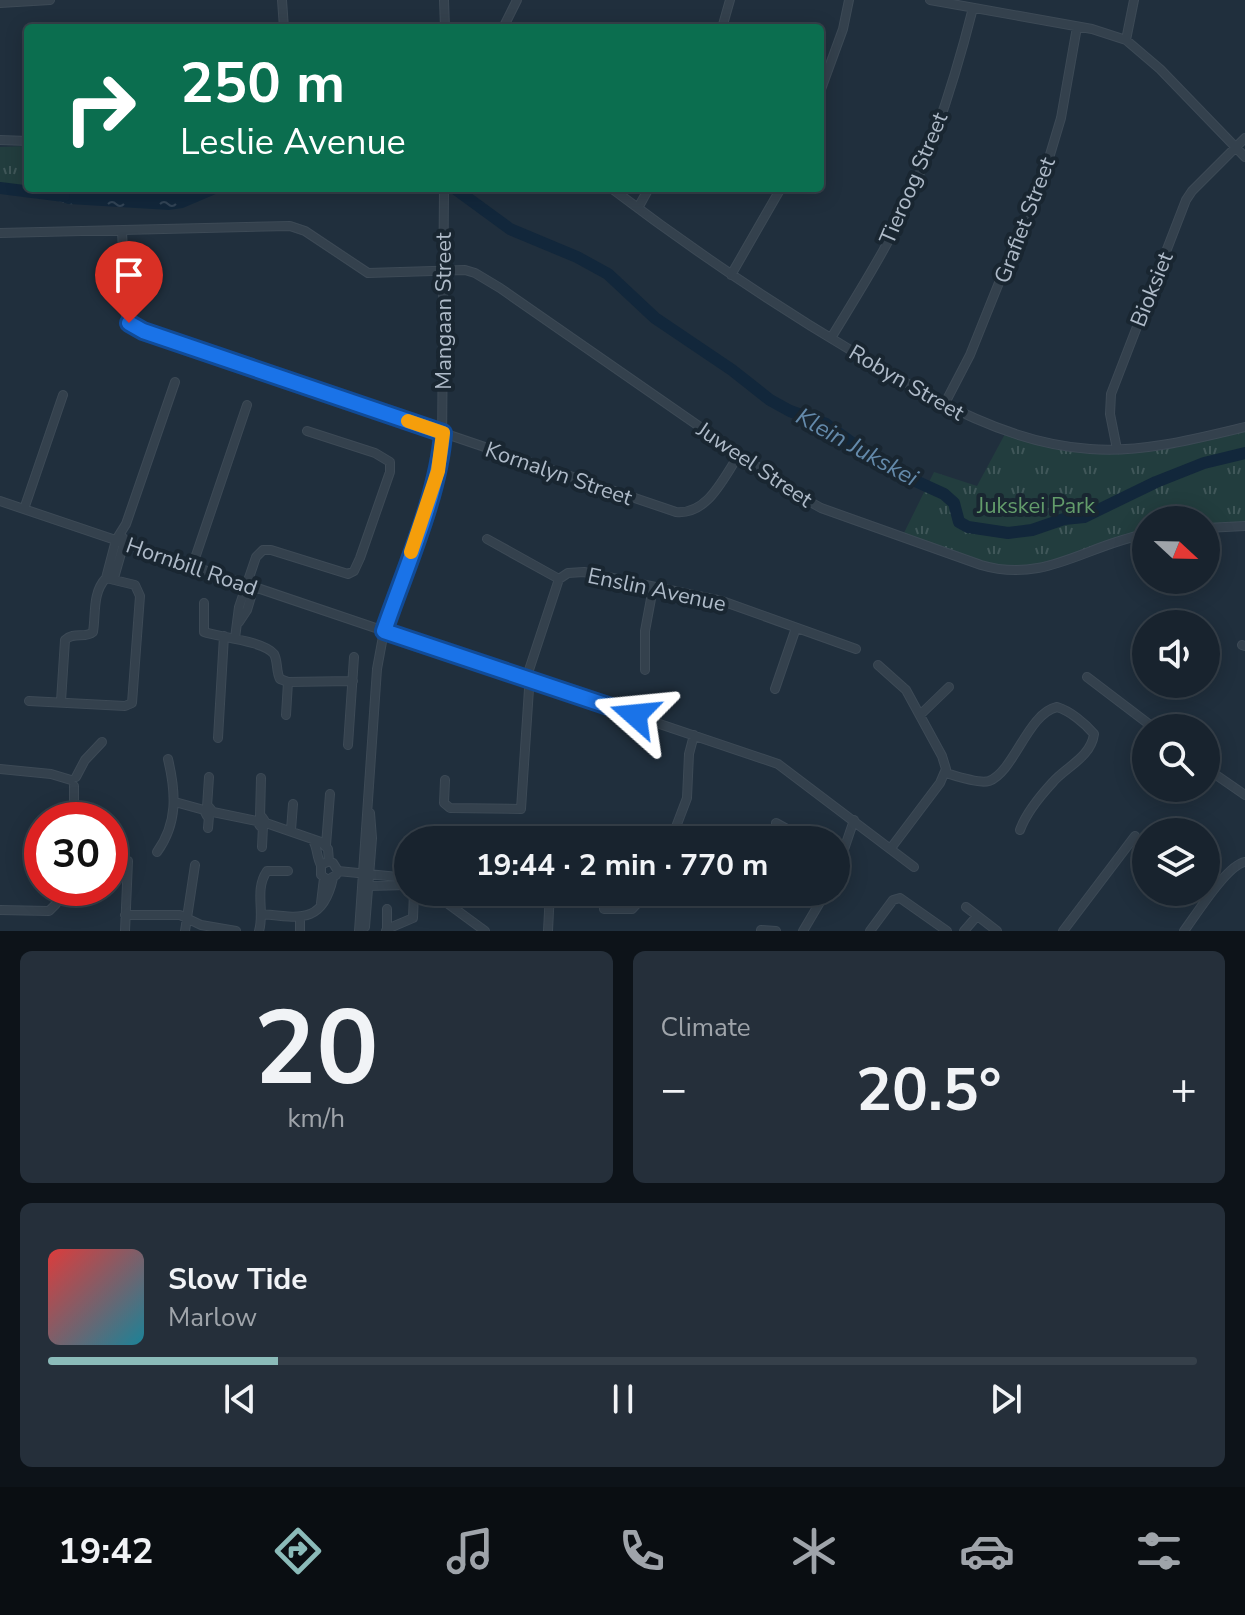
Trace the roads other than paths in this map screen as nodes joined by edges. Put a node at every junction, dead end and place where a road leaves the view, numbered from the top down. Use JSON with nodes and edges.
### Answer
{"nodes":[{"id":1,"x":50,"y":0,"type":"edge"},
{"id":2,"x":282,"y":0,"type":"edge"},
{"id":3,"x":444,"y":0,"type":"edge"},
{"id":4,"x":517,"y":0,"type":"edge"},
{"id":5,"x":730,"y":0,"type":"edge"},
{"id":6,"x":849,"y":0,"type":"edge"},
{"id":7,"x":930,"y":0,"type":"edge"},
{"id":8,"x":1134,"y":0,"type":"edge"},
{"id":9,"x":0,"y":3,"type":"edge"},
{"id":10,"x":973,"y":8,"type":"junction"},
{"id":11,"x":284,"y":24,"type":"edge"},
{"id":12,"x":445,"y":24,"type":"edge"},
{"id":13,"x":505,"y":24,"type":"edge"},
{"id":14,"x":723,"y":24,"type":"edge"},
{"id":15,"x":1077,"y":27,"type":"junction"},
{"id":16,"x":1126,"y":40,"type":"junction"},
{"id":17,"x":824,"y":81,"type":"edge"},
{"id":18,"x":1245,"y":138,"type":"edge"},
{"id":19,"x":0,"y":140,"type":"edge"},
{"id":20,"x":24,"y":141,"type":"edge"},
{"id":21,"x":1236,"y":147,"type":"junction"},
{"id":22,"x":1245,"y":157,"type":"edge"},
{"id":23,"x":444,"y":192,"type":"edge"},
{"id":24,"x":616,"y":192,"type":"edge"},
{"id":25,"x":647,"y":192,"type":"edge"},
{"id":26,"x":779,"y":192,"type":"edge"},
{"id":27,"x":638,"y":208,"type":"junction"},
{"id":28,"x":122,"y":231,"type":"junction"},
{"id":29,"x":0,"y":233,"type":"edge"},
{"id":30,"x":441,"y":273,"type":"junction"},
{"id":31,"x":731,"y":275,"type":"junction"},
{"id":32,"x":831,"y":338,"type":"junction"},
{"id":33,"x":175,"y":382,"type":"dead end"},
{"id":34,"x":63,"y":395,"type":"dead end"},
{"id":35,"x":247,"y":405,"type":"dead end"},
{"id":36,"x":944,"y":405,"type":"junction"},
{"id":37,"x":1245,"y":427,"type":"edge"},
{"id":38,"x":307,"y":431,"type":"dead end"},
{"id":39,"x":443,"y":433,"type":"junction"},
{"id":40,"x":1117,"y":449,"type":"junction"},
{"id":41,"x":739,"y":455,"type":"junction"},
{"id":42,"x":0,"y":501,"type":"edge"},
{"id":43,"x":24,"y":509,"type":"junction"},
{"id":44,"x":1245,"y":526,"type":"edge"},
{"id":45,"x":1220,"y":527,"type":"edge"},
{"id":46,"x":1132,"y":537,"type":"edge"},
{"id":47,"x":121,"y":539,"type":"junction"},
{"id":48,"x":487,"y":539,"type":"dead end"},
{"id":49,"x":192,"y":567,"type":"junction"},
{"id":50,"x":110,"y":578,"type":"junction"},
{"id":51,"x":559,"y":579,"type":"junction"},
{"id":52,"x":250,"y":586,"type":"junction"},
{"id":53,"x":653,"y":588,"type":"junction"},
{"id":54,"x":204,"y":603,"type":"dead end"},
{"id":55,"x":796,"y":628,"type":"junction"},
{"id":56,"x":384,"y":631,"type":"junction"},
{"id":57,"x":224,"y":636,"type":"junction"},
{"id":58,"x":235,"y":638,"type":"junction"},
{"id":59,"x":856,"y":649,"type":"dead end"},
{"id":60,"x":354,"y":657,"type":"dead end"},
{"id":61,"x":878,"y":665,"type":"dead end"},
{"id":62,"x":645,"y":670,"type":"dead end"},
{"id":63,"x":1087,"y":677,"type":"dead end"},
{"id":64,"x":528,"y":680,"type":"junction"},
{"id":65,"x":353,"y":681,"type":"junction"},
{"id":66,"x":288,"y":682,"type":"junction"},
{"id":67,"x":949,"y":687,"type":"dead end"},
{"id":68,"x":775,"y":689,"type":"dead end"},
{"id":69,"x":29,"y":701,"type":"dead end"},
{"id":70,"x":61,"y":701,"type":"junction"},
{"id":71,"x":921,"y":714,"type":"junction"},
{"id":72,"x":1136,"y":714,"type":"edge"},
{"id":73,"x":286,"y":715,"type":"dead end"},
{"id":74,"x":694,"y":735,"type":"junction"},
{"id":75,"x":218,"y":738,"type":"dead end"},
{"id":76,"x":102,"y":742,"type":"dead end"},
{"id":77,"x":348,"y":745,"type":"dead end"},
{"id":78,"x":168,"y":759,"type":"dead end"},
{"id":79,"x":0,"y":769,"type":"edge"},
{"id":80,"x":946,"y":773,"type":"junction"},
{"id":81,"x":209,"y":777,"type":"dead end"},
{"id":82,"x":261,"y":778,"type":"dead end"},
{"id":83,"x":1220,"y":778,"type":"edge"},
{"id":84,"x":445,"y":780,"type":"dead end"},
{"id":85,"x":74,"y":781,"type":"junction"},
{"id":86,"x":330,"y":794,"type":"dead end"},
{"id":87,"x":1245,"y":795,"type":"edge"},
{"id":88,"x":74,"y":802,"type":"edge"},
{"id":89,"x":175,"y":802,"type":"junction"},
{"id":90,"x":293,"y":804,"type":"dead end"},
{"id":91,"x":208,"y":811,"type":"junction"},
{"id":92,"x":854,"y":820,"type":"junction"},
{"id":93,"x":261,"y":822,"type":"junction"},
{"id":94,"x":776,"y":823,"type":"dead end"},
{"id":95,"x":676,"y":826,"type":"edge"},
{"id":96,"x":781,"y":826,"type":"edge"},
{"id":97,"x":208,"y":828,"type":"dead end"},
{"id":98,"x":850,"y":829,"type":"edge"},
{"id":99,"x":291,"y":830,"type":"junction"},
{"id":100,"x":1020,"y":830,"type":"dead end"},
{"id":101,"x":311,"y":838,"type":"junction"},
{"id":102,"x":1132,"y":840,"type":"edge"},
{"id":103,"x":326,"y":845,"type":"junction"},
{"id":104,"x":262,"y":847,"type":"dead end"},
{"id":105,"x":891,"y":848,"type":"junction"},
{"id":106,"x":157,"y":852,"type":"dead end"},
{"id":107,"x":1245,"y":862,"type":"edge"},
{"id":108,"x":325,"y":863,"type":"junction"},
{"id":109,"x":195,"y":865,"type":"dead end"},
{"id":110,"x":914,"y":867,"type":"dead end"},
{"id":111,"x":288,"y":871,"type":"dead end"},
{"id":112,"x":366,"y":872,"type":"junction"},
{"id":113,"x":331,"y":876,"type":"junction"},
{"id":114,"x":394,"y":876,"type":"edge"},
{"id":115,"x":394,"y":885,"type":"edge"},
{"id":116,"x":365,"y":886,"type":"junction"},
{"id":117,"x":54,"y":906,"type":"edge"},
{"id":118,"x":126,"y":906,"type":"edge"},
{"id":119,"x":413,"y":906,"type":"edge"},
{"id":120,"x":451,"y":906,"type":"edge"},
{"id":121,"x":549,"y":906,"type":"edge"},
{"id":122,"x":635,"y":906,"type":"edge"},
{"id":123,"x":818,"y":906,"type":"edge"},
{"id":124,"x":966,"y":907,"type":"dead end"},
{"id":125,"x":387,"y":909,"type":"dead end"},
{"id":126,"x":604,"y":909,"type":"dead end"},
{"id":127,"x":0,"y":910,"type":"edge"},
{"id":128,"x":262,"y":914,"type":"junction"},
{"id":129,"x":125,"y":915,"type":"junction"},
{"id":130,"x":977,"y":916,"type":"junction"},
{"id":131,"x":186,"y":917,"type":"junction"},
{"id":132,"x":300,"y":918,"type":"junction"},
{"id":133,"x":386,"y":930,"type":"edge"},
{"id":134,"x":761,"y":930,"type":"edge"},
{"id":135,"x":125,"y":931,"type":"edge"},
{"id":136,"x":185,"y":931,"type":"edge"},
{"id":137,"x":236,"y":931,"type":"edge"},
{"id":138,"x":259,"y":931,"type":"edge"},
{"id":139,"x":300,"y":931,"type":"edge"},
{"id":140,"x":362,"y":931,"type":"edge"},
{"id":141,"x":485,"y":931,"type":"edge"},
{"id":142,"x":548,"y":931,"type":"edge"},
{"id":143,"x":776,"y":931,"type":"edge"},
{"id":144,"x":803,"y":931,"type":"edge"},
{"id":145,"x":870,"y":931,"type":"edge"},
{"id":146,"x":947,"y":931,"type":"edge"},
{"id":147,"x":964,"y":931,"type":"edge"},
{"id":148,"x":997,"y":931,"type":"edge"},
{"id":149,"x":1063,"y":931,"type":"edge"},
{"id":150,"x":1184,"y":931,"type":"edge"}],
"edges":[{"from":1,"to":9,"type":"street"},
{"from":2,"to":11,"type":"street"},
{"from":3,"to":12,"type":"street"},
{"from":4,"to":13,"type":"street"},
{"from":5,"to":14,"type":"street"},
{"from":6,"to":17,"type":"street"},
{"from":7,"to":10,"type":"street"},
{"from":8,"to":16,"type":"street"},
{"from":10,"to":15,"type":"street"},
{"from":10,"to":32,"type":"street","name":"Tieroog Street"},
{"from":15,"to":16,"type":"street"},
{"from":15,"to":36,"type":"street","name":"Grafiet Street"},
{"from":16,"to":21,"type":"street"},
{"from":18,"to":21,"type":"street","name":"Bioksiet"},
{"from":19,"to":20,"type":"street"},
{"from":21,"to":22,"type":"street"},
{"from":21,"to":40,"type":"street","name":"Bioksiet"},
{"from":23,"to":30,"type":"street","name":"Mangaan Street"},
{"from":24,"to":27,"type":"street","name":"Robyn Street"},
{"from":25,"to":27,"type":"street"},
{"from":26,"to":31,"type":"street"},
{"from":27,"to":31,"type":"street","name":"Robyn Street"},
{"from":28,"to":29,"type":"street","name":"Juweel Street"},
{"from":28,"to":30,"type":"street","name":"Juweel Street"},
{"from":28,"to":39,"type":"street","name":"Kornalyn Street"},
{"from":30,"to":39,"type":"street","name":"Mangaan Street"},
{"from":30,"to":41,"type":"street","name":"Juweel Street"},
{"from":31,"to":32,"type":"street","name":"Robyn Street"},
{"from":32,"to":36,"type":"street","name":"Robyn Street"},
{"from":33,"to":47,"type":"street"},
{"from":34,"to":43,"type":"street"},
{"from":35,"to":49,"type":"street"},
{"from":36,"to":40,"type":"street","name":"Robyn Street"},
{"from":37,"to":40,"type":"street","name":"Robyn Street"},
{"from":38,"to":52,"type":"street"},
{"from":39,"to":41,"type":"street","name":"Kornalyn Street"},
{"from":39,"to":56,"type":"street","name":"Mangaan Street"},
{"from":41,"to":46,"type":"street","name":"Juweel Street"},
{"from":42,"to":43,"type":"street","name":"Hornbill Road"},
{"from":43,"to":47,"type":"street","name":"Hornbill Road"},
{"from":44,"to":45,"type":"street"},
{"from":47,"to":49,"type":"street","name":"Hornbill Road"},
{"from":47,"to":50,"type":"street"},
{"from":48,"to":51,"type":"street"},
{"from":49,"to":52,"type":"street","name":"Hornbill Road"},
{"from":50,"to":70,"type":"street"},
{"from":50,"to":70,"type":"street"},
{"from":51,"to":53,"type":"street","name":"Enslin Avenue"},
{"from":51,"to":64,"type":"street","name":"Enslin Avenue"},
{"from":52,"to":56,"type":"street","name":"Hornbill Road"},
{"from":52,"to":58,"type":"street"},
{"from":53,"to":55,"type":"street","name":"Enslin Avenue"},
{"from":53,"to":62,"type":"street"},
{"from":54,"to":57,"type":"street"},
{"from":55,"to":59,"type":"street","name":"Enslin Avenue"},
{"from":55,"to":68,"type":"street"},
{"from":56,"to":64,"type":"street","name":"Hornbill Road"},
{"from":56,"to":112,"type":"street","name":"Mangaan Street"},
{"from":57,"to":58,"type":"street"},
{"from":57,"to":75,"type":"street"},
{"from":58,"to":66,"type":"street"},
{"from":60,"to":65,"type":"street"},
{"from":61,"to":71,"type":"street"},
{"from":63,"to":72,"type":"street"},
{"from":64,"to":74,"type":"street","name":"Hornbill Road"},
{"from":64,"to":84,"type":"street","name":"Enslin Avenue"},
{"from":65,"to":66,"type":"street"},
{"from":65,"to":77,"type":"street"},
{"from":66,"to":73,"type":"street"},
{"from":67,"to":71,"type":"street"},
{"from":69,"to":70,"type":"street"},
{"from":71,"to":80,"type":"street"},
{"from":74,"to":92,"type":"street","name":"Hornbill Road"},
{"from":74,"to":95,"type":"street"},
{"from":76,"to":85,"type":"street"},
{"from":78,"to":89,"type":"street"},
{"from":79,"to":85,"type":"street"},
{"from":80,"to":100,"type":"street"},
{"from":80,"to":105,"type":"street"},
{"from":81,"to":91,"type":"street"},
{"from":82,"to":93,"type":"street"},
{"from":83,"to":87,"type":"street"},
{"from":85,"to":88,"type":"street"},
{"from":86,"to":103,"type":"street"},
{"from":89,"to":91,"type":"street"},
{"from":89,"to":106,"type":"street"},
{"from":90,"to":99,"type":"street"},
{"from":91,"to":93,"type":"street"},
{"from":91,"to":97,"type":"street"},
{"from":92,"to":98,"type":"street"},
{"from":92,"to":105,"type":"street","name":"Hornbill Road"},
{"from":93,"to":99,"type":"street"},
{"from":93,"to":104,"type":"street"},
{"from":94,"to":96,"type":"street"},
{"from":99,"to":101,"type":"street"},
{"from":101,"to":103,"type":"street"},
{"from":101,"to":108,"type":"street"},
{"from":102,"to":149,"type":"street"},
{"from":103,"to":108,"type":"street"},
{"from":105,"to":110,"type":"street","name":"Hornbill Road"},
{"from":107,"to":150,"type":"street"},
{"from":108,"to":113,"type":"street"},
{"from":108,"to":113,"type":"street"},
{"from":109,"to":131,"type":"street"},
{"from":111,"to":128,"type":"street"},
{"from":112,"to":113,"type":"street"},
{"from":112,"to":114,"type":"street"},
{"from":112,"to":116,"type":"street","name":"Mangaan Street"},
{"from":113,"to":132,"type":"street"},
{"from":115,"to":116,"type":"street"},
{"from":116,"to":140,"type":"street","name":"Mangaan Street"},
{"from":117,"to":127,"type":"street"},
{"from":118,"to":129,"type":"street"},
{"from":119,"to":133,"type":"street"},
{"from":120,"to":141,"type":"street"},
{"from":121,"to":142,"type":"street"},
{"from":122,"to":126,"type":"street"},
{"from":123,"to":144,"type":"street"},
{"from":124,"to":130,"type":"street"},
{"from":125,"to":133,"type":"street"},
{"from":128,"to":132,"type":"street"},
{"from":128,"to":138,"type":"street"},
{"from":129,"to":131,"type":"street"},
{"from":129,"to":135,"type":"street"},
{"from":130,"to":147,"type":"street"},
{"from":130,"to":148,"type":"street"},
{"from":131,"to":136,"type":"street"},
{"from":131,"to":137,"type":"street"},
{"from":132,"to":139,"type":"street"},
{"from":134,"to":143,"type":"street"},
{"from":145,"to":146,"type":"street"}]}
